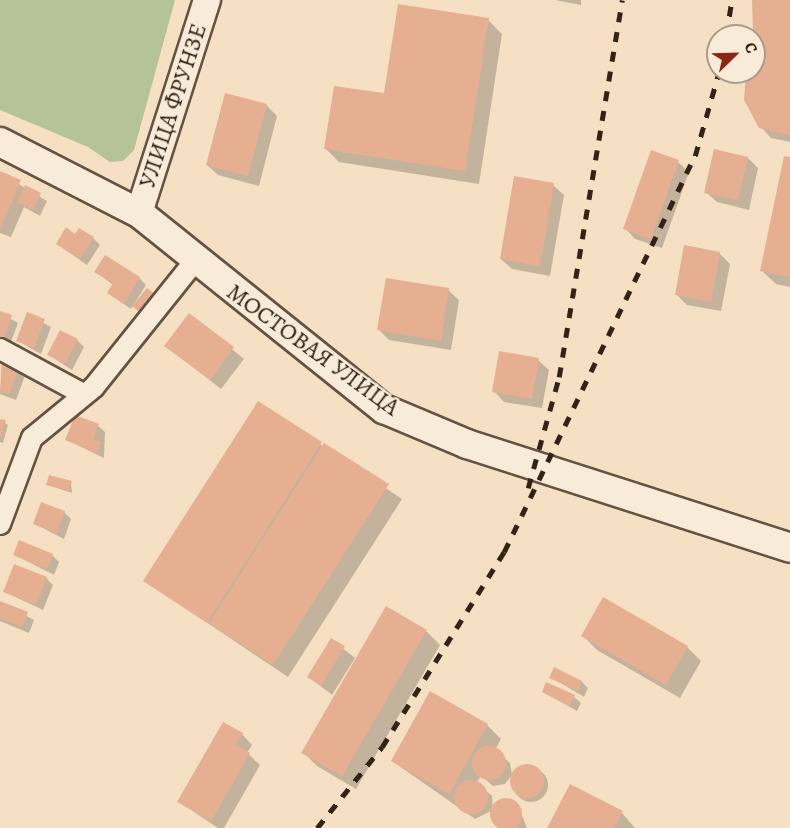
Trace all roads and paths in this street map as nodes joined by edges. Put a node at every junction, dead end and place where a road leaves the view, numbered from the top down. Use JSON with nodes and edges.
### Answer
{"nodes":[{"id":1,"x":207,"y":0,"type":"edge"},
{"id":2,"x":0,"y":142,"type":"edge"},
{"id":3,"x":139,"y":213,"type":"junction"},
{"id":4,"x":194,"y":262,"type":"junction"},
{"id":5,"x":0,"y":349,"type":"edge"},
{"id":6,"x":81,"y":393,"type":"junction"},
{"id":7,"x":0,"y":524,"type":"edge"},
{"id":8,"x":790,"y":548,"type":"edge"}],
"edges":[{"from":1,"to":3,"type":"street","name":"УЛИЦА ФРУНЗЕ"},
{"from":2,"to":3,"type":"main road","name":"МОСТОВАЯ УЛИЦА"},
{"from":3,"to":4,"type":"main road","name":"МОСТОВАЯ УЛИЦА"},
{"from":4,"to":6,"type":"street"},
{"from":4,"to":8,"type":"main road","name":"МОСТОВАЯ УЛИЦА"},
{"from":5,"to":6,"type":"street"},
{"from":6,"to":7,"type":"street"}]}
